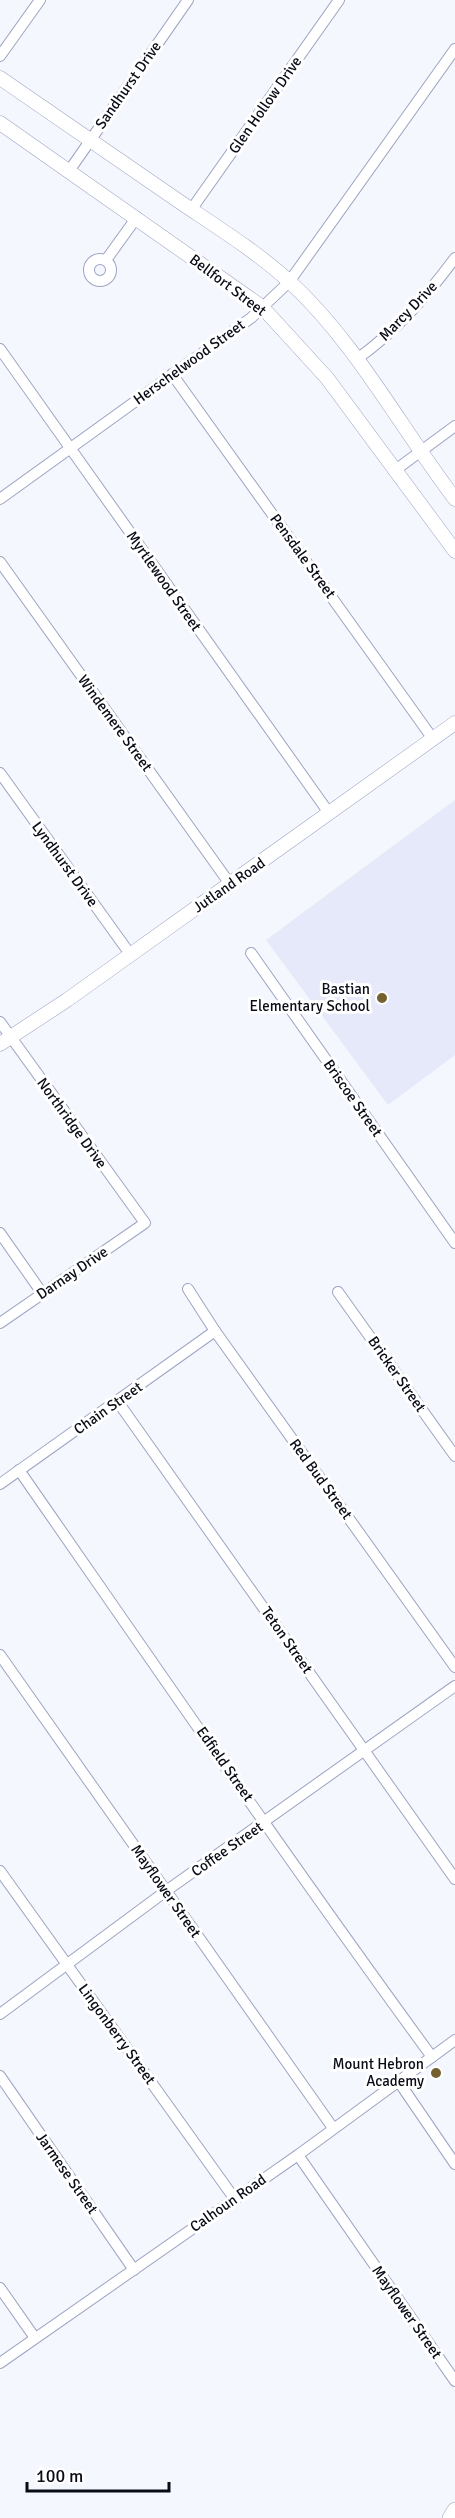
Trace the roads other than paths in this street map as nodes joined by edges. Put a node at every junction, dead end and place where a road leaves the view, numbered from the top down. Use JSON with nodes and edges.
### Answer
{"nodes":[{"id":1,"x":40,"y":0,"type":"edge"},
{"id":2,"x":188,"y":0,"type":"edge"},
{"id":3,"x":339,"y":0,"type":"edge"},
{"id":4,"x":455,"y":49,"type":"edge"},
{"id":5,"x":0,"y":56,"type":"edge"},
{"id":6,"x":0,"y":78,"type":"edge"},
{"id":7,"x":0,"y":123,"type":"edge"},
{"id":8,"x":90,"y":140,"type":"junction"},
{"id":9,"x":69,"y":171,"type":"junction"},
{"id":10,"x":191,"y":210,"type":"junction"},
{"id":11,"x":137,"y":217,"type":"junction"},
{"id":12,"x":455,"y":258,"type":"edge"},
{"id":13,"x":106,"y":260,"type":"dead end"},
{"id":14,"x":289,"y":282,"type":"junction"},
{"id":15,"x":262,"y":307,"type":"junction"},
{"id":16,"x":0,"y":349,"type":"edge"},
{"id":17,"x":357,"y":359,"type":"junction"},
{"id":18,"x":172,"y":374,"type":"junction"},
{"id":19,"x":455,"y":426,"type":"edge"},
{"id":20,"x":70,"y":448,"type":"junction"},
{"id":21,"x":420,"y":453,"type":"junction"},
{"id":22,"x":394,"y":471,"type":"junction"},
{"id":23,"x":0,"y":499,"type":"edge"},
{"id":24,"x":455,"y":499,"type":"edge"},
{"id":25,"x":455,"y":551,"type":"edge"},
{"id":26,"x":0,"y":562,"type":"edge"},
{"id":27,"x":455,"y":723,"type":"edge"},
{"id":28,"x":433,"y":739,"type":"junction"},
{"id":29,"x":0,"y":773,"type":"edge"},
{"id":30,"x":329,"y":813,"type":"junction"},
{"id":31,"x":230,"y":884,"type":"junction"},
{"id":32,"x":251,"y":953,"type":"dead end"},
{"id":33,"x":130,"y":954,"type":"junction"},
{"id":34,"x":0,"y":1022,"type":"edge"},
{"id":35,"x":5,"y":1041,"type":"edge"},
{"id":36,"x":145,"y":1223,"type":"joint"},
{"id":37,"x":0,"y":1233,"type":"edge"},
{"id":38,"x":455,"y":1243,"type":"edge"},
{"id":39,"x":188,"y":1290,"type":"dead end"},
{"id":40,"x":338,"y":1292,"type":"dead end"},
{"id":41,"x":42,"y":1293,"type":"junction"},
{"id":42,"x":0,"y":1323,"type":"edge"},
{"id":43,"x":215,"y":1331,"type":"junction"},
{"id":44,"x":117,"y":1402,"type":"junction"},
{"id":45,"x":455,"y":1456,"type":"edge"},
{"id":46,"x":19,"y":1470,"type":"junction"},
{"id":47,"x":0,"y":1484,"type":"edge"},
{"id":48,"x":0,"y":1655,"type":"edge"},
{"id":49,"x":455,"y":1666,"type":"edge"},
{"id":50,"x":455,"y":1686,"type":"edge"},
{"id":51,"x":364,"y":1751,"type":"junction"},
{"id":52,"x":265,"y":1821,"type":"junction"},
{"id":53,"x":0,"y":1871,"type":"edge"},
{"id":54,"x":455,"y":1879,"type":"edge"},
{"id":55,"x":166,"y":1891,"type":"junction"},
{"id":56,"x":68,"y":1966,"type":"junction"},
{"id":57,"x":0,"y":2014,"type":"edge"},
{"id":58,"x":455,"y":2040,"type":"edge"},
{"id":59,"x":432,"y":2057,"type":"junction"},
{"id":60,"x":0,"y":2076,"type":"edge"},
{"id":61,"x":399,"y":2082,"type":"junction"},
{"id":62,"x":333,"y":2128,"type":"junction"},
{"id":63,"x":298,"y":2155,"type":"junction"},
{"id":64,"x":455,"y":2164,"type":"edge"},
{"id":65,"x":234,"y":2198,"type":"junction"},
{"id":66,"x":134,"y":2270,"type":"junction"},
{"id":67,"x":0,"y":2288,"type":"edge"},
{"id":68,"x":35,"y":2338,"type":"junction"},
{"id":69,"x":0,"y":2363,"type":"edge"},
{"id":70,"x":455,"y":2381,"type":"edge"},
{"id":71,"x":455,"y":2511,"type":"edge"},
{"id":72,"x":450,"y":2518,"type":"edge"}],
"edges":[{"from":1,"to":5,"type":"street"},
{"from":2,"to":8,"type":"street","name":"Sandhurst Drive"},
{"from":3,"to":10,"type":"street","name":"Glen Hollow Drive"},
{"from":4,"to":14,"type":"street","name":"Herschelwood Street"},
{"from":6,"to":8,"type":"main road"},
{"from":7,"to":9,"type":"main road","name":"Bellfort Street"},
{"from":8,"to":9,"type":"street","name":"Sandhurst Drive"},
{"from":8,"to":10,"type":"main road"},
{"from":9,"to":11,"type":"main road","name":"Bellfort Street"},
{"from":10,"to":14,"type":"main road"},
{"from":11,"to":13,"type":"street"},
{"from":11,"to":15,"type":"main road","name":"Bellfort Street"},
{"from":12,"to":17,"type":"street","name":"Marcy Drive"},
{"from":14,"to":15,"type":"street","name":"Herschelwood Street"},
{"from":14,"to":17,"type":"main road"},
{"from":15,"to":18,"type":"street","name":"Herschelwood Street"},
{"from":15,"to":22,"type":"main road","name":"Bellfort Street"},
{"from":16,"to":20,"type":"street","name":"Myrtlewood Street"},
{"from":17,"to":21,"type":"main road"},
{"from":18,"to":20,"type":"street","name":"Herschelwood Street"},
{"from":18,"to":28,"type":"street","name":"Pensdale Street"},
{"from":19,"to":21,"type":"street"},
{"from":20,"to":23,"type":"street","name":"Herschelwood Street"},
{"from":20,"to":30,"type":"street","name":"Myrtlewood Street"},
{"from":21,"to":22,"type":"street"},
{"from":21,"to":24,"type":"main road"},
{"from":22,"to":25,"type":"main road","name":"Bellfort Street"},
{"from":26,"to":31,"type":"street","name":"Windemere Street"},
{"from":27,"to":28,"type":"main road","name":"Jutland Road"},
{"from":28,"to":30,"type":"main road","name":"Jutland Road"},
{"from":29,"to":33,"type":"street","name":"Lyndhurst Drive"},
{"from":30,"to":31,"type":"main road","name":"Jutland Road"},
{"from":31,"to":33,"type":"main road","name":"Jutland Road"},
{"from":32,"to":38,"type":"street","name":"Briscoe Street"},
{"from":33,"to":35,"type":"main road","name":"Jutland Road"},
{"from":34,"to":35,"type":"street","name":"Northridge Drive"},
{"from":35,"to":36,"type":"street","name":"Northridge Drive"},
{"from":36,"to":41,"type":"street","name":"Darnay Drive"},
{"from":37,"to":41,"type":"street"},
{"from":39,"to":43,"type":"street","name":"Red Bud Street"},
{"from":40,"to":45,"type":"street","name":"Bricker Street"},
{"from":41,"to":42,"type":"street","name":"Darnay Drive"},
{"from":43,"to":44,"type":"street","name":"Chain Street"},
{"from":43,"to":49,"type":"street","name":"Red Bud Street"},
{"from":44,"to":46,"type":"street","name":"Chain Street"},
{"from":44,"to":51,"type":"street","name":"Teton Street"},
{"from":46,"to":47,"type":"street","name":"Chain Street"},
{"from":46,"to":52,"type":"street","name":"Edfield Street"},
{"from":48,"to":55,"type":"street","name":"Mayflower Street"},
{"from":50,"to":51,"type":"street","name":"Coffee Street"},
{"from":51,"to":52,"type":"street","name":"Coffee Street"},
{"from":51,"to":54,"type":"street","name":"Teton Street"},
{"from":52,"to":55,"type":"street","name":"Coffee Street"},
{"from":52,"to":59,"type":"street","name":"Edfield Street"},
{"from":53,"to":56,"type":"street","name":"Lingonberry Street"},
{"from":55,"to":56,"type":"street","name":"Coffee Street"},
{"from":55,"to":62,"type":"street","name":"Mayflower Street"},
{"from":56,"to":57,"type":"street","name":"Coffee Street"},
{"from":56,"to":65,"type":"street","name":"Lingonberry Street"},
{"from":58,"to":59,"type":"street","name":"Calhoun Road"},
{"from":59,"to":61,"type":"street","name":"Calhoun Road"},
{"from":60,"to":66,"type":"street","name":"Jarmese Street"},
{"from":61,"to":62,"type":"street","name":"Calhoun Road"},
{"from":61,"to":64,"type":"street"},
{"from":62,"to":63,"type":"street","name":"Calhoun Road"},
{"from":63,"to":65,"type":"street","name":"Calhoun Road"},
{"from":63,"to":70,"type":"street","name":"Mayflower Street"},
{"from":65,"to":66,"type":"street","name":"Calhoun Road"},
{"from":66,"to":68,"type":"street","name":"Calhoun Road"},
{"from":67,"to":68,"type":"street"},
{"from":68,"to":69,"type":"street","name":"Calhoun Road"},
{"from":71,"to":72,"type":"main road"}]}
